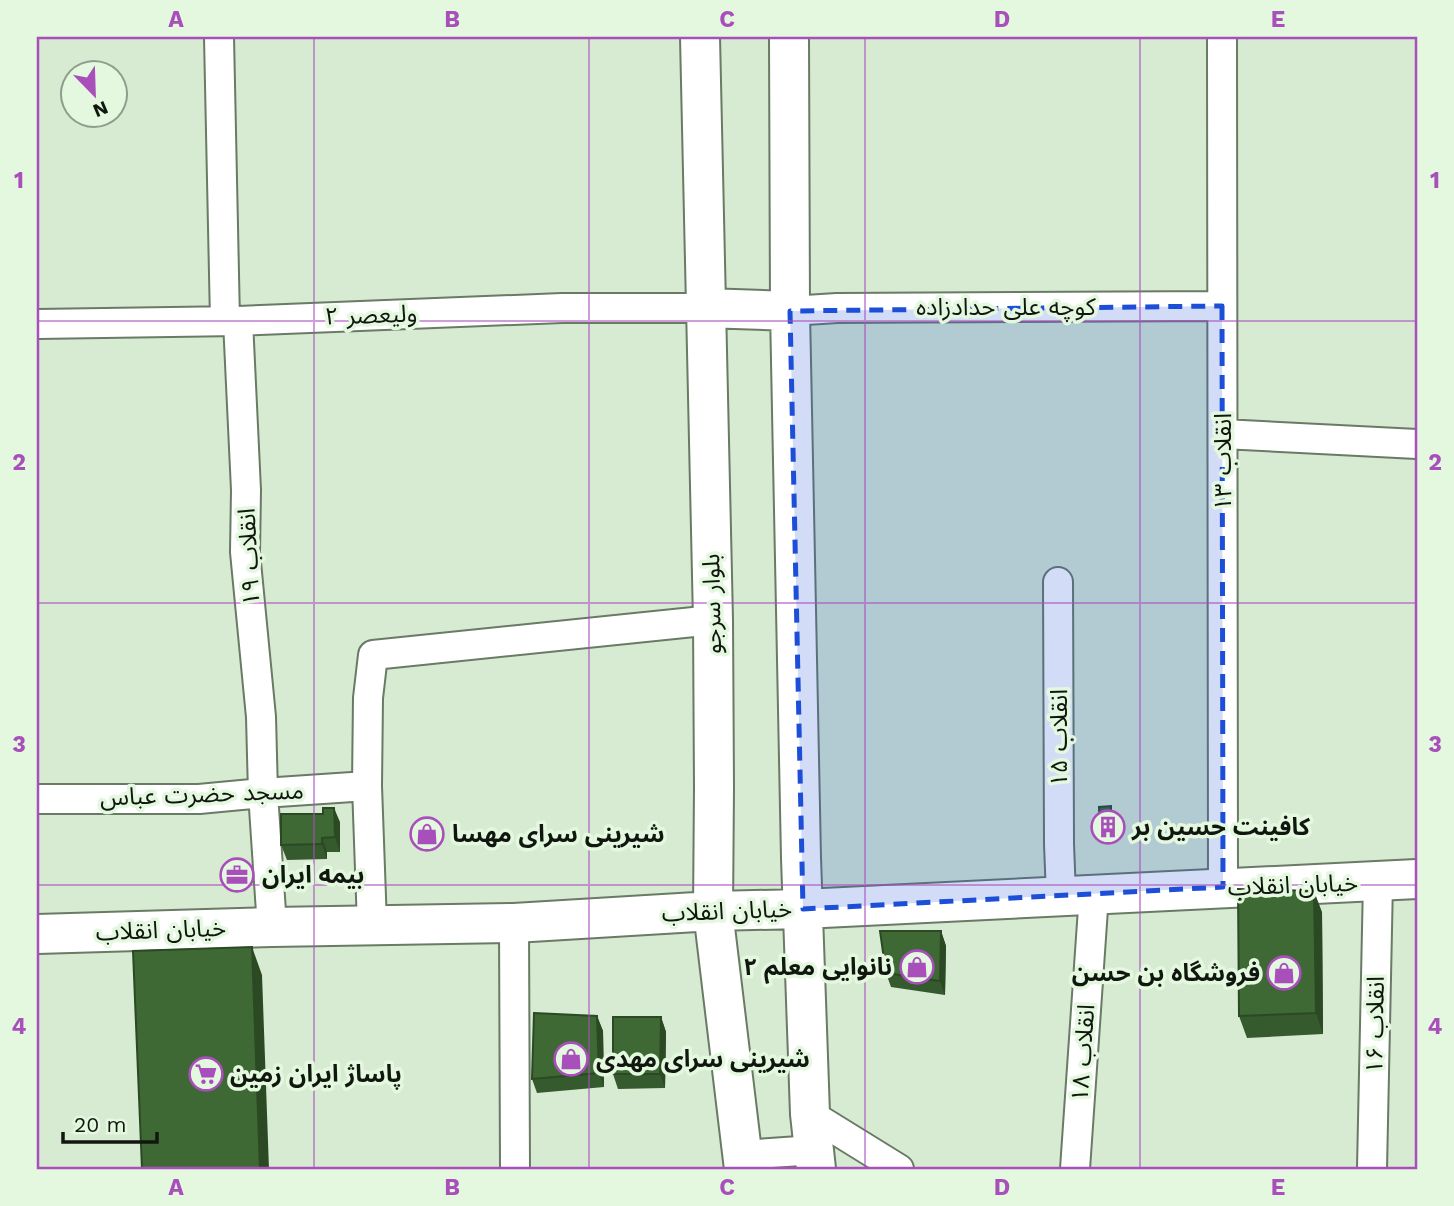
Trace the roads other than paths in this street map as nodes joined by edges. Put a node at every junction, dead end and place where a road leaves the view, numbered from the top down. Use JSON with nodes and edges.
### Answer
{"nodes":[{"id":1,"x":219,"y":37,"type":"edge"},
{"id":2,"x":701,"y":37,"type":"edge"},
{"id":3,"x":789,"y":37,"type":"edge"},
{"id":4,"x":1222,"y":37,"type":"edge"},
{"id":5,"x":1222,"y":306,"type":"junction"},
{"id":6,"x":705,"y":308,"type":"junction"},
{"id":7,"x":790,"y":311,"type":"junction"},
{"id":8,"x":232,"y":321,"type":"junction"},
{"id":9,"x":37,"y":324,"type":"edge"},
{"id":10,"x":1223,"y":435,"type":"junction"},
{"id":11,"x":1417,"y":444,"type":"edge"},
{"id":12,"x":1058,"y":582,"type":"dead end"},
{"id":13,"x":713,"y":620,"type":"junction"},
{"id":14,"x":367,"y":786,"type":"junction"},
{"id":15,"x":263,"y":793,"type":"junction"},
{"id":16,"x":37,"y":799,"type":"edge"},
{"id":17,"x":1417,"y":879,"type":"edge"},
{"id":18,"x":1378,"y":882,"type":"junction"},
{"id":19,"x":1223,"y":887,"type":"junction"},
{"id":20,"x":1078,"y":895,"type":"junction"},
{"id":21,"x":803,"y":909,"type":"junction"},
{"id":22,"x":713,"y":911,"type":"junction"},
{"id":23,"x":514,"y":923,"type":"junction"},
{"id":24,"x":373,"y":925,"type":"junction"},
{"id":25,"x":272,"y":927,"type":"junction"},
{"id":26,"x":37,"y":934,"type":"edge"},
{"id":27,"x":814,"y":1144,"type":"edge"},
{"id":28,"x":743,"y":1162,"type":"edge"},
{"id":29,"x":515,"y":1169,"type":"edge"},
{"id":30,"x":899,"y":1169,"type":"edge"},
{"id":31,"x":1075,"y":1169,"type":"edge"},
{"id":32,"x":1373,"y":1169,"type":"edge"}],
"edges":[{"from":1,"to":8,"type":"street","name":"انقلاب ۱۹"},
{"from":2,"to":6,"type":"street","name":"بلوار سرجو"},
{"from":3,"to":7,"type":"street"},
{"from":4,"to":5,"type":"street","name":"انقلاب ۱۳"},
{"from":5,"to":7,"type":"street","name":"کوچه علی حدادزاده"},
{"from":5,"to":10,"type":"street","name":"انقلاب ۱۳"},
{"from":6,"to":7,"type":"street"},
{"from":6,"to":8,"type":"street","name":"ولیعصر ۲"},
{"from":6,"to":13,"type":"street","name":"بلوار سرجو"},
{"from":7,"to":21,"type":"street"},
{"from":8,"to":9,"type":"street","name":"ولیعصر ۲"},
{"from":8,"to":15,"type":"street","name":"انقلاب ۱۹"},
{"from":10,"to":11,"type":"street"},
{"from":10,"to":19,"type":"street","name":"انقلاب ۱۳"},
{"from":12,"to":20,"type":"street","name":"انقلاب ۱۵"},
{"from":13,"to":14,"type":"street"},
{"from":13,"to":22,"type":"street","name":"بلوار سرجو"},
{"from":14,"to":15,"type":"street","name":"مسجد حضرت عباس"},
{"from":14,"to":24,"type":"street"},
{"from":15,"to":16,"type":"street","name":"مسجد حضرت عباس"},
{"from":15,"to":25,"type":"street","name":"انقلاب ۱۹"},
{"from":17,"to":18,"type":"street","name":"خیابان انقلاب"},
{"from":18,"to":19,"type":"street","name":"خیابان انقلاب"},
{"from":18,"to":32,"type":"street","name":"انقلاب ۱۶"},
{"from":19,"to":20,"type":"street","name":"خیابان انقلاب"},
{"from":20,"to":21,"type":"street","name":"خیابان انقلاب"},
{"from":20,"to":31,"type":"street","name":"انقلاب ۱۸"},
{"from":21,"to":22,"type":"street","name":"خیابان انقلاب"},
{"from":21,"to":27,"type":"street"},
{"from":22,"to":23,"type":"street","name":"خیابان انقلاب"},
{"from":22,"to":28,"type":"street","name":"بلوار سرجو"},
{"from":23,"to":24,"type":"street","name":"خیابان انقلاب"},
{"from":23,"to":29,"type":"street"},
{"from":24,"to":25,"type":"street","name":"خیابان انقلاب"},
{"from":25,"to":26,"type":"street","name":"خیابان انقلاب"},
{"from":27,"to":28,"type":"street"},
{"from":27,"to":30,"type":"street"}]}
